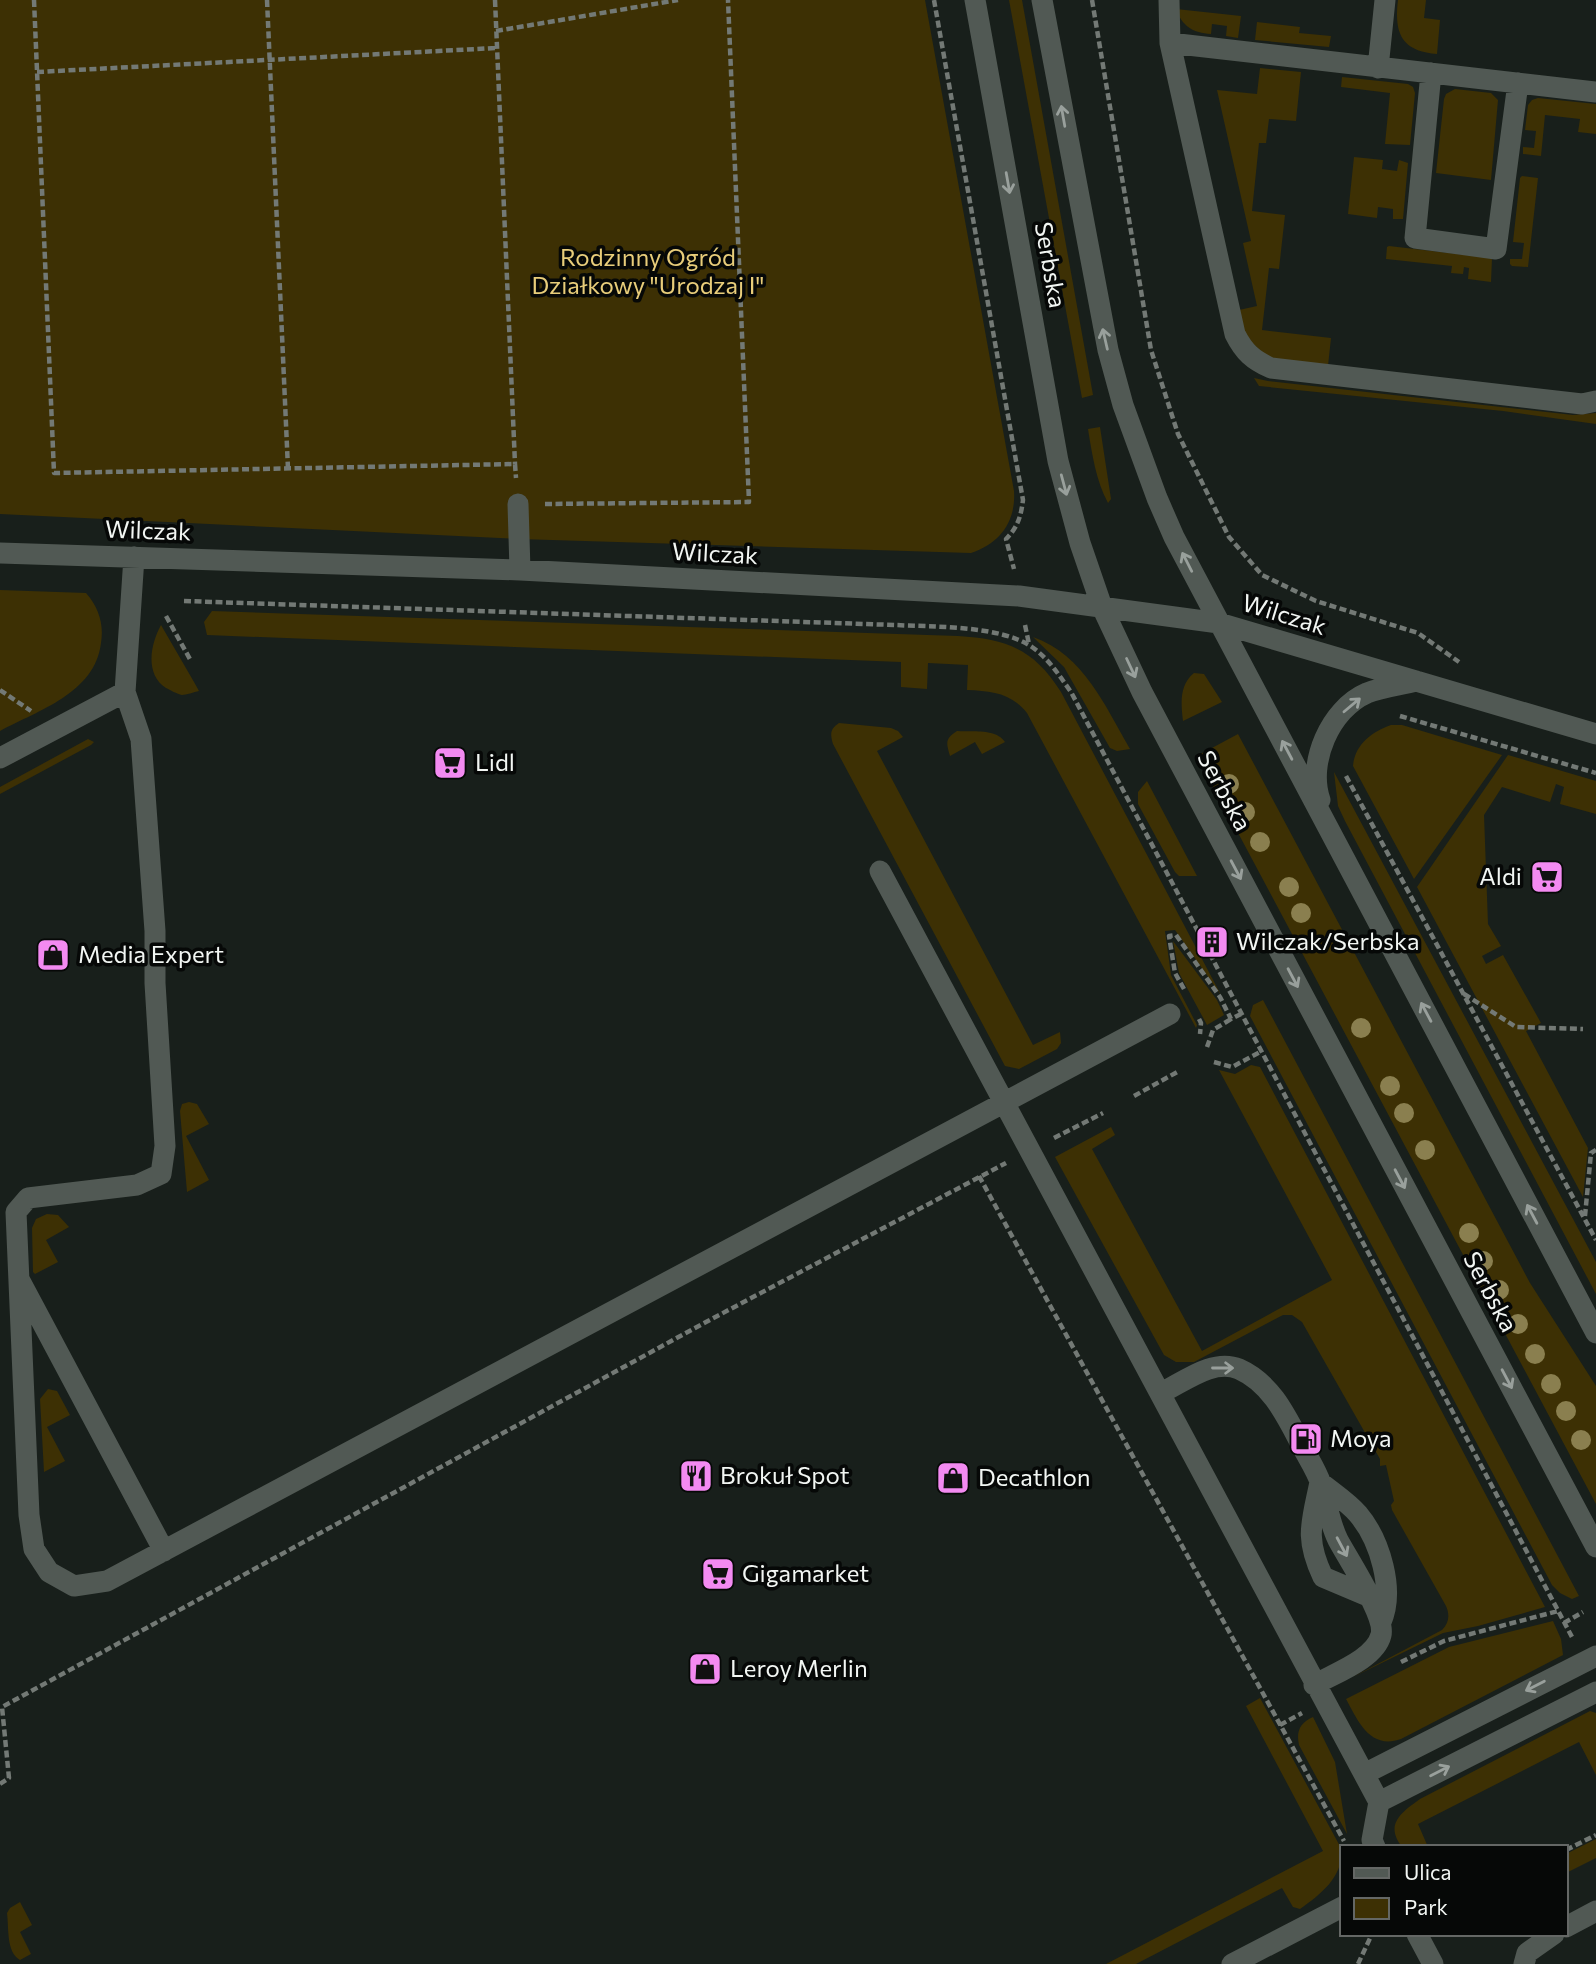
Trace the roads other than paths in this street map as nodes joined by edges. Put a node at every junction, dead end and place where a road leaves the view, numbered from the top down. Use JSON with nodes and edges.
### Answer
{"nodes":[{"id":1,"x":975,"y":0,"type":"edge"},
{"id":2,"x":1042,"y":0,"type":"edge"},
{"id":3,"x":1169,"y":0,"type":"edge"},
{"id":4,"x":1385,"y":0,"type":"edge"},
{"id":5,"x":1170,"y":43,"type":"junction"},
{"id":6,"x":1378,"y":68,"type":"junction"},
{"id":7,"x":1431,"y":73,"type":"junction"},
{"id":8,"x":1518,"y":83,"type":"junction"},
{"id":9,"x":1596,"y":92,"type":"edge"},
{"id":10,"x":1596,"y":401,"type":"edge"},
{"id":11,"x":517,"y":505,"type":"road end"},
{"id":12,"x":0,"y":553,"type":"edge"},
{"id":13,"x":134,"y":557,"type":"junction"},
{"id":14,"x":520,"y":570,"type":"junction"},
{"id":15,"x":1102,"y":607,"type":"junction"},
{"id":16,"x":1219,"y":623,"type":"junction"},
{"id":17,"x":1418,"y":681,"type":"junction"},
{"id":18,"x":125,"y":692,"type":"junction"},
{"id":19,"x":1596,"y":734,"type":"edge"},
{"id":20,"x":0,"y":758,"type":"edge"},
{"id":21,"x":1330,"y":832,"type":"junction"},
{"id":22,"x":880,"y":871,"type":"dead end"},
{"id":23,"x":1170,"y":1014,"type":"dead end"},
{"id":24,"x":1004,"y":1101,"type":"junction"},
{"id":25,"x":18,"y":1276,"type":"junction"},
{"id":26,"x":1596,"y":1333,"type":"edge"},
{"id":27,"x":1161,"y":1393,"type":"junction"},
{"id":28,"x":1320,"y":1482,"type":"junction"},
{"id":29,"x":1596,"y":1547,"type":"edge"},
{"id":30,"x":164,"y":1551,"type":"junction"},
{"id":31,"x":1368,"y":1596,"type":"junction"},
{"id":32,"x":1381,"y":1623,"type":"junction"},
{"id":33,"x":1591,"y":1659,"type":"edge"},
{"id":34,"x":1314,"y":1685,"type":"junction"},
{"id":35,"x":1596,"y":1692,"type":"edge"},
{"id":36,"x":1364,"y":1774,"type":"junction"},
{"id":37,"x":1379,"y":1802,"type":"junction"},
{"id":38,"x":1374,"y":1845,"type":"edge"},
{"id":39,"x":1340,"y":1909,"type":"edge"},
{"id":40,"x":1596,"y":1911,"type":"edge"},
{"id":41,"x":1568,"y":1926,"type":"edge"},
{"id":42,"x":1418,"y":1936,"type":"edge"},
{"id":43,"x":1551,"y":1936,"type":"edge"},
{"id":44,"x":1232,"y":1964,"type":"edge"},
{"id":45,"x":1433,"y":1964,"type":"edge"},
{"id":46,"x":1524,"y":1964,"type":"edge"}],
"edges":[{"from":1,"to":15,"type":"street","name":"Serbska","one_way":true},
{"from":16,"to":2,"type":"street","name":"Serbska","one_way":true},
{"from":3,"to":5,"type":"street"},
{"from":4,"to":6,"type":"street"},
{"from":5,"to":6,"type":"street"},
{"from":5,"to":10,"type":"street"},
{"from":6,"to":7,"type":"street"},
{"from":7,"to":8,"type":"street"},
{"from":7,"to":8,"type":"street"},
{"from":8,"to":9,"type":"street"},
{"from":11,"to":14,"type":"street"},
{"from":12,"to":13,"type":"street","name":"Wilczak"},
{"from":13,"to":14,"type":"street","name":"Wilczak"},
{"from":13,"to":18,"type":"street"},
{"from":14,"to":15,"type":"street","name":"Wilczak"},
{"from":15,"to":16,"type":"street","name":"Wilczak"},
{"from":15,"to":29,"type":"street","name":"Serbska","one_way":true},
{"from":16,"to":17,"type":"street","name":"Wilczak"},
{"from":21,"to":16,"type":"street","name":"Serbska","one_way":true},
{"from":17,"to":19,"type":"street","name":"Wilczak"},
{"from":21,"to":17,"type":"street","one_way":true},
{"from":18,"to":20,"type":"street"},
{"from":18,"to":25,"type":"street"},
{"from":26,"to":21,"type":"street","name":"Serbska","one_way":true},
{"from":22,"to":24,"type":"street"},
{"from":23,"to":24,"type":"street"},
{"from":24,"to":27,"type":"street"},
{"from":24,"to":30,"type":"street"},
{"from":25,"to":30,"type":"street"},
{"from":25,"to":30,"type":"street"},
{"from":27,"to":28,"type":"street","one_way":true},
{"from":27,"to":34,"type":"street"},
{"from":28,"to":31,"type":"street","one_way":true},
{"from":28,"to":31,"type":"street"},
{"from":28,"to":32,"type":"street"},
{"from":31,"to":32,"type":"street"},
{"from":32,"to":34,"type":"street"},
{"from":33,"to":36,"type":"street","one_way":true},
{"from":34,"to":36,"type":"street"},
{"from":37,"to":35,"type":"street","one_way":true},
{"from":36,"to":37,"type":"street"},
{"from":37,"to":38,"type":"street"},
{"from":39,"to":44,"type":"street"},
{"from":40,"to":41,"type":"street"},
{"from":42,"to":45,"type":"street"},
{"from":43,"to":46,"type":"street"}]}
